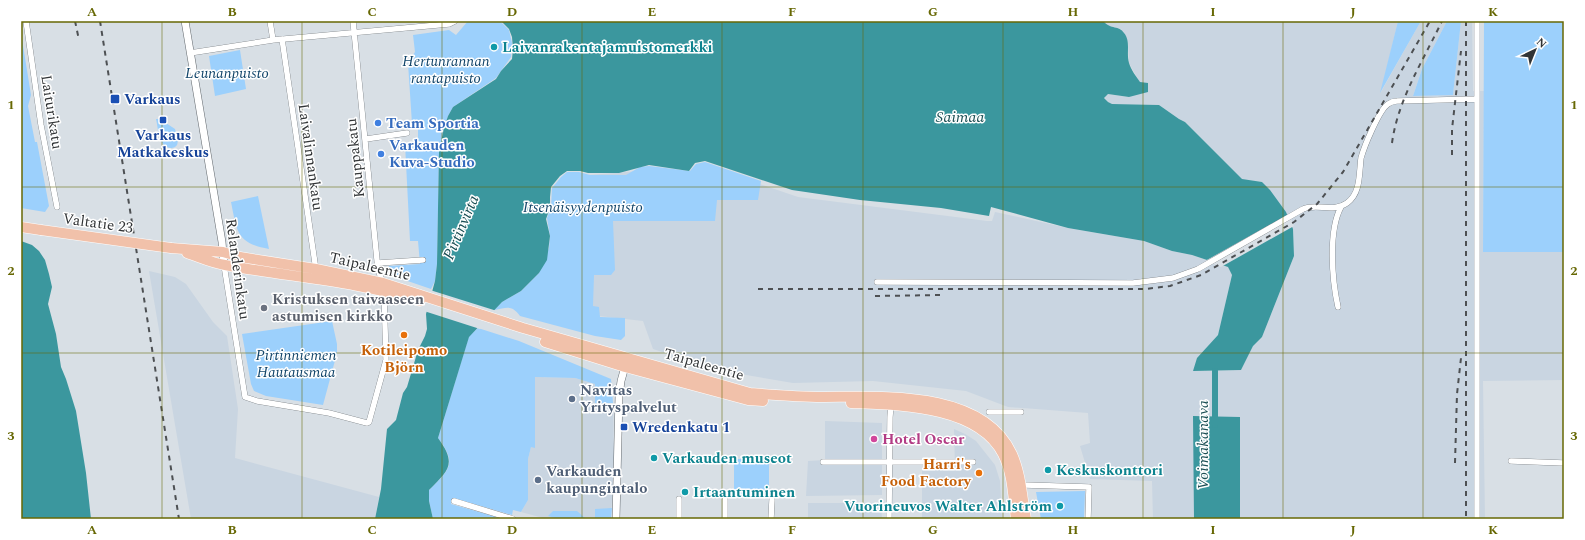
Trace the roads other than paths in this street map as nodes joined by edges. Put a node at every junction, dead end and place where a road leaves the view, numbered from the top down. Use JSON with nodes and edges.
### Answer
{"nodes":[{"id":1,"x":26,"y":21,"type":"edge"},
{"id":2,"x":185,"y":21,"type":"edge"},
{"id":3,"x":270,"y":21,"type":"edge"},
{"id":4,"x":353,"y":21,"type":"edge"},
{"id":5,"x":455,"y":21,"type":"edge"},
{"id":6,"x":1477,"y":21,"type":"edge"},
{"id":7,"x":354,"y":33,"type":"junction"},
{"id":8,"x":282,"y":39,"type":"junction"},
{"id":9,"x":273,"y":40,"type":"junction"},
{"id":10,"x":190,"y":53,"type":"junction"},
{"id":11,"x":1477,"y":99,"type":"junction"},
{"id":12,"x":407,"y":133,"type":"dead end"},
{"id":13,"x":366,"y":139,"type":"junction"},
{"id":14,"x":57,"y":207,"type":"dead end"},
{"id":15,"x":1341,"y":207,"type":"junction"},
{"id":16,"x":21,"y":227,"type":"edge"},
{"id":17,"x":173,"y":248,"type":"junction"},
{"id":18,"x":223,"y":252,"type":"junction"},
{"id":19,"x":423,"y":260,"type":"dead end"},
{"id":20,"x":378,"y":264,"type":"junction"},
{"id":21,"x":224,"y":265,"type":"junction"},
{"id":22,"x":316,"y":274,"type":"junction"},
{"id":23,"x":877,"y":282,"type":"dead end"},
{"id":24,"x":384,"y":288,"type":"junction"},
{"id":25,"x":1338,"y":307,"type":"dead end"},
{"id":26,"x":626,"y":363,"type":"junction"},
{"id":27,"x":891,"y":401,"type":"junction"},
{"id":28,"x":989,"y":412,"type":"dead end"},
{"id":29,"x":1021,"y":412,"type":"dead end"},
{"id":30,"x":367,"y":423,"type":"joint"},
{"id":31,"x":1511,"y":461,"type":"dead end"},
{"id":32,"x":823,"y":462,"type":"dead end"},
{"id":33,"x":890,"y":462,"type":"junction"},
{"id":34,"x":973,"y":462,"type":"dead end"},
{"id":35,"x":1564,"y":463,"type":"edge"},
{"id":36,"x":1024,"y":485,"type":"dead end"},
{"id":37,"x":679,"y":499,"type":"dead end"},
{"id":38,"x":725,"y":500,"type":"dead end"},
{"id":39,"x":772,"y":500,"type":"dead end"},
{"id":40,"x":454,"y":502,"type":"dead end"},
{"id":41,"x":513,"y":519,"type":"edge"},
{"id":42,"x":616,"y":519,"type":"edge"},
{"id":43,"x":679,"y":519,"type":"edge"},
{"id":44,"x":725,"y":519,"type":"edge"},
{"id":45,"x":771,"y":519,"type":"edge"},
{"id":46,"x":889,"y":519,"type":"edge"},
{"id":47,"x":1016,"y":519,"type":"edge"},
{"id":48,"x":1026,"y":519,"type":"edge"},
{"id":49,"x":1088,"y":519,"type":"edge"},
{"id":50,"x":1476,"y":519,"type":"edge"}],
"edges":[{"from":1,"to":14,"type":"street","name":"Laiturikatu"},
{"from":2,"to":10,"type":"main road","name":"Relanderinkatu"},
{"from":3,"to":9,"type":"street"},
{"from":4,"to":7,"type":"street","name":"Kauppakatu"},
{"from":5,"to":7,"type":"street"},
{"from":6,"to":11,"type":"street"},
{"from":7,"to":8,"type":"street"},
{"from":7,"to":13,"type":"street","name":"Kauppakatu"},
{"from":8,"to":9,"type":"street"},
{"from":8,"to":22,"type":"street","name":"Laivalinnankatu"},
{"from":9,"to":10,"type":"street"},
{"from":10,"to":18,"type":"main road","name":"Relanderinkatu"},
{"from":11,"to":15,"type":"street"},
{"from":11,"to":50,"type":"street"},
{"from":12,"to":13,"type":"street"},
{"from":13,"to":20,"type":"street","name":"Kauppakatu"},
{"from":15,"to":23,"type":"street"},
{"from":15,"to":25,"type":"street"},
{"from":16,"to":17,"type":"highway","name":"Valtatie 23","bridge":true},
{"from":17,"to":18,"type":"highway","name":"Valtatie 23"},
{"from":17,"to":21,"type":"highway","name":"Valtatie 23"},
{"from":18,"to":21,"type":"main road","name":"Relanderinkatu"},
{"from":18,"to":22,"type":"highway","name":"Valtatie 23"},
{"from":19,"to":20,"type":"street"},
{"from":20,"to":24,"type":"street","name":"Kauppakatu"},
{"from":21,"to":22,"type":"highway","name":"Valtatie 23"},
{"from":21,"to":30,"type":"street","name":"Relanderinkatu"},
{"from":22,"to":24,"type":"highway","name":"Taipaleentie"},
{"from":24,"to":26,"type":"highway","name":"Taipaleentie"},
{"from":24,"to":30,"type":"street","name":"Kauppakatu"},
{"from":26,"to":27,"type":"highway","name":"Taipaleentie"},
{"from":26,"to":42,"type":"main road"},
{"from":27,"to":33,"type":"street"},
{"from":27,"to":47,"type":"highway","name":"Taipaleentie"},
{"from":27,"to":48,"type":"highway","name":"Taipaleentie"},
{"from":28,"to":29,"type":"street"},
{"from":31,"to":35,"type":"street"},
{"from":32,"to":33,"type":"street"},
{"from":33,"to":34,"type":"street"},
{"from":33,"to":46,"type":"street"},
{"from":36,"to":49,"type":"street"},
{"from":37,"to":43,"type":"street"},
{"from":38,"to":44,"type":"street"},
{"from":39,"to":45,"type":"street"},
{"from":40,"to":41,"type":"street"}]}
